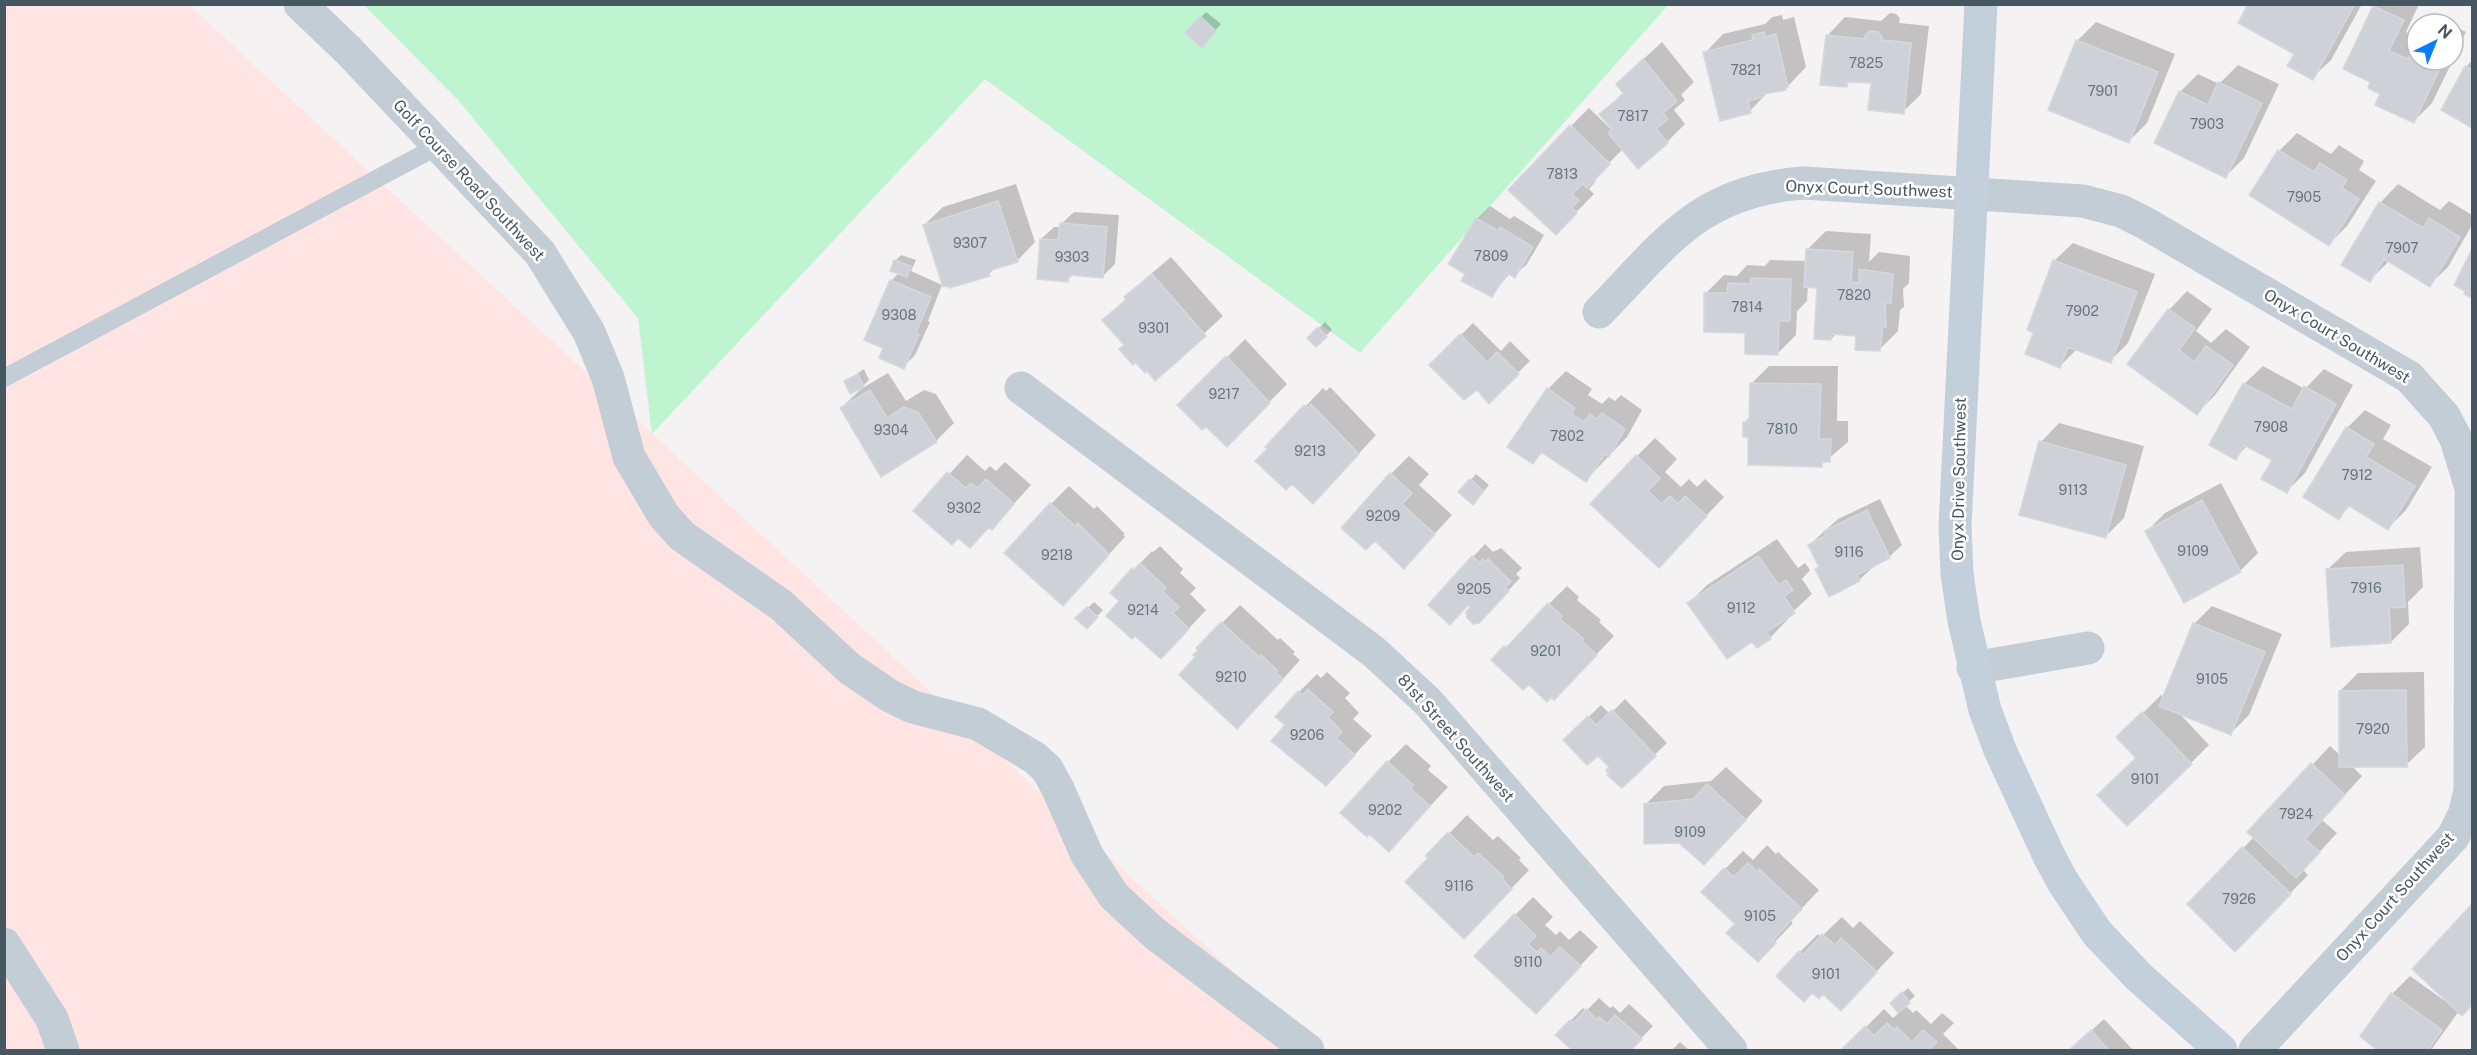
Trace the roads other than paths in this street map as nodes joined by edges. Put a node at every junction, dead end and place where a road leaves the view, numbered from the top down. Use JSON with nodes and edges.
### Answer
{"nodes":[{"id":1,"x":300,"y":4,"type":"edge"},
{"id":2,"x":1981,"y":4,"type":"edge"},
{"id":3,"x":438,"y":146,"type":"junction"},
{"id":4,"x":1972,"y":194,"type":"junction"},
{"id":5,"x":1599,"y":312,"type":"dead end"},
{"id":6,"x":4,"y":378,"type":"edge"},
{"id":7,"x":1021,"y":388,"type":"dead end"},
{"id":8,"x":2088,"y":648,"type":"dead end"},
{"id":9,"x":1973,"y":668,"type":"junction"},
{"id":10,"x":4,"y":944,"type":"edge"},
{"id":11,"x":63,"y":1050,"type":"edge"},
{"id":12,"x":1308,"y":1050,"type":"edge"},
{"id":13,"x":1731,"y":1050,"type":"edge"},
{"id":14,"x":2221,"y":1050,"type":"edge"},
{"id":15,"x":2255,"y":1050,"type":"edge"}],
"edges":[{"from":1,"to":3,"type":"street","name":"Golf Course Road Southwest"},
{"from":2,"to":4,"type":"street","name":"Onyx Drive Southwest"},
{"from":3,"to":6,"type":"lane"},
{"from":3,"to":12,"type":"street","name":"Golf Course Road Southwest"},
{"from":4,"to":5,"type":"street","name":"Onyx Court Southwest"},
{"from":4,"to":9,"type":"street","name":"Onyx Drive Southwest"},
{"from":4,"to":15,"type":"street","name":"Onyx Court Southwest"},
{"from":7,"to":13,"type":"street","name":"81st Street Southwest"},
{"from":8,"to":9,"type":"street"},
{"from":9,"to":14,"type":"street","name":"Onyx Drive Southwest"},
{"from":10,"to":11,"type":"street"}]}
